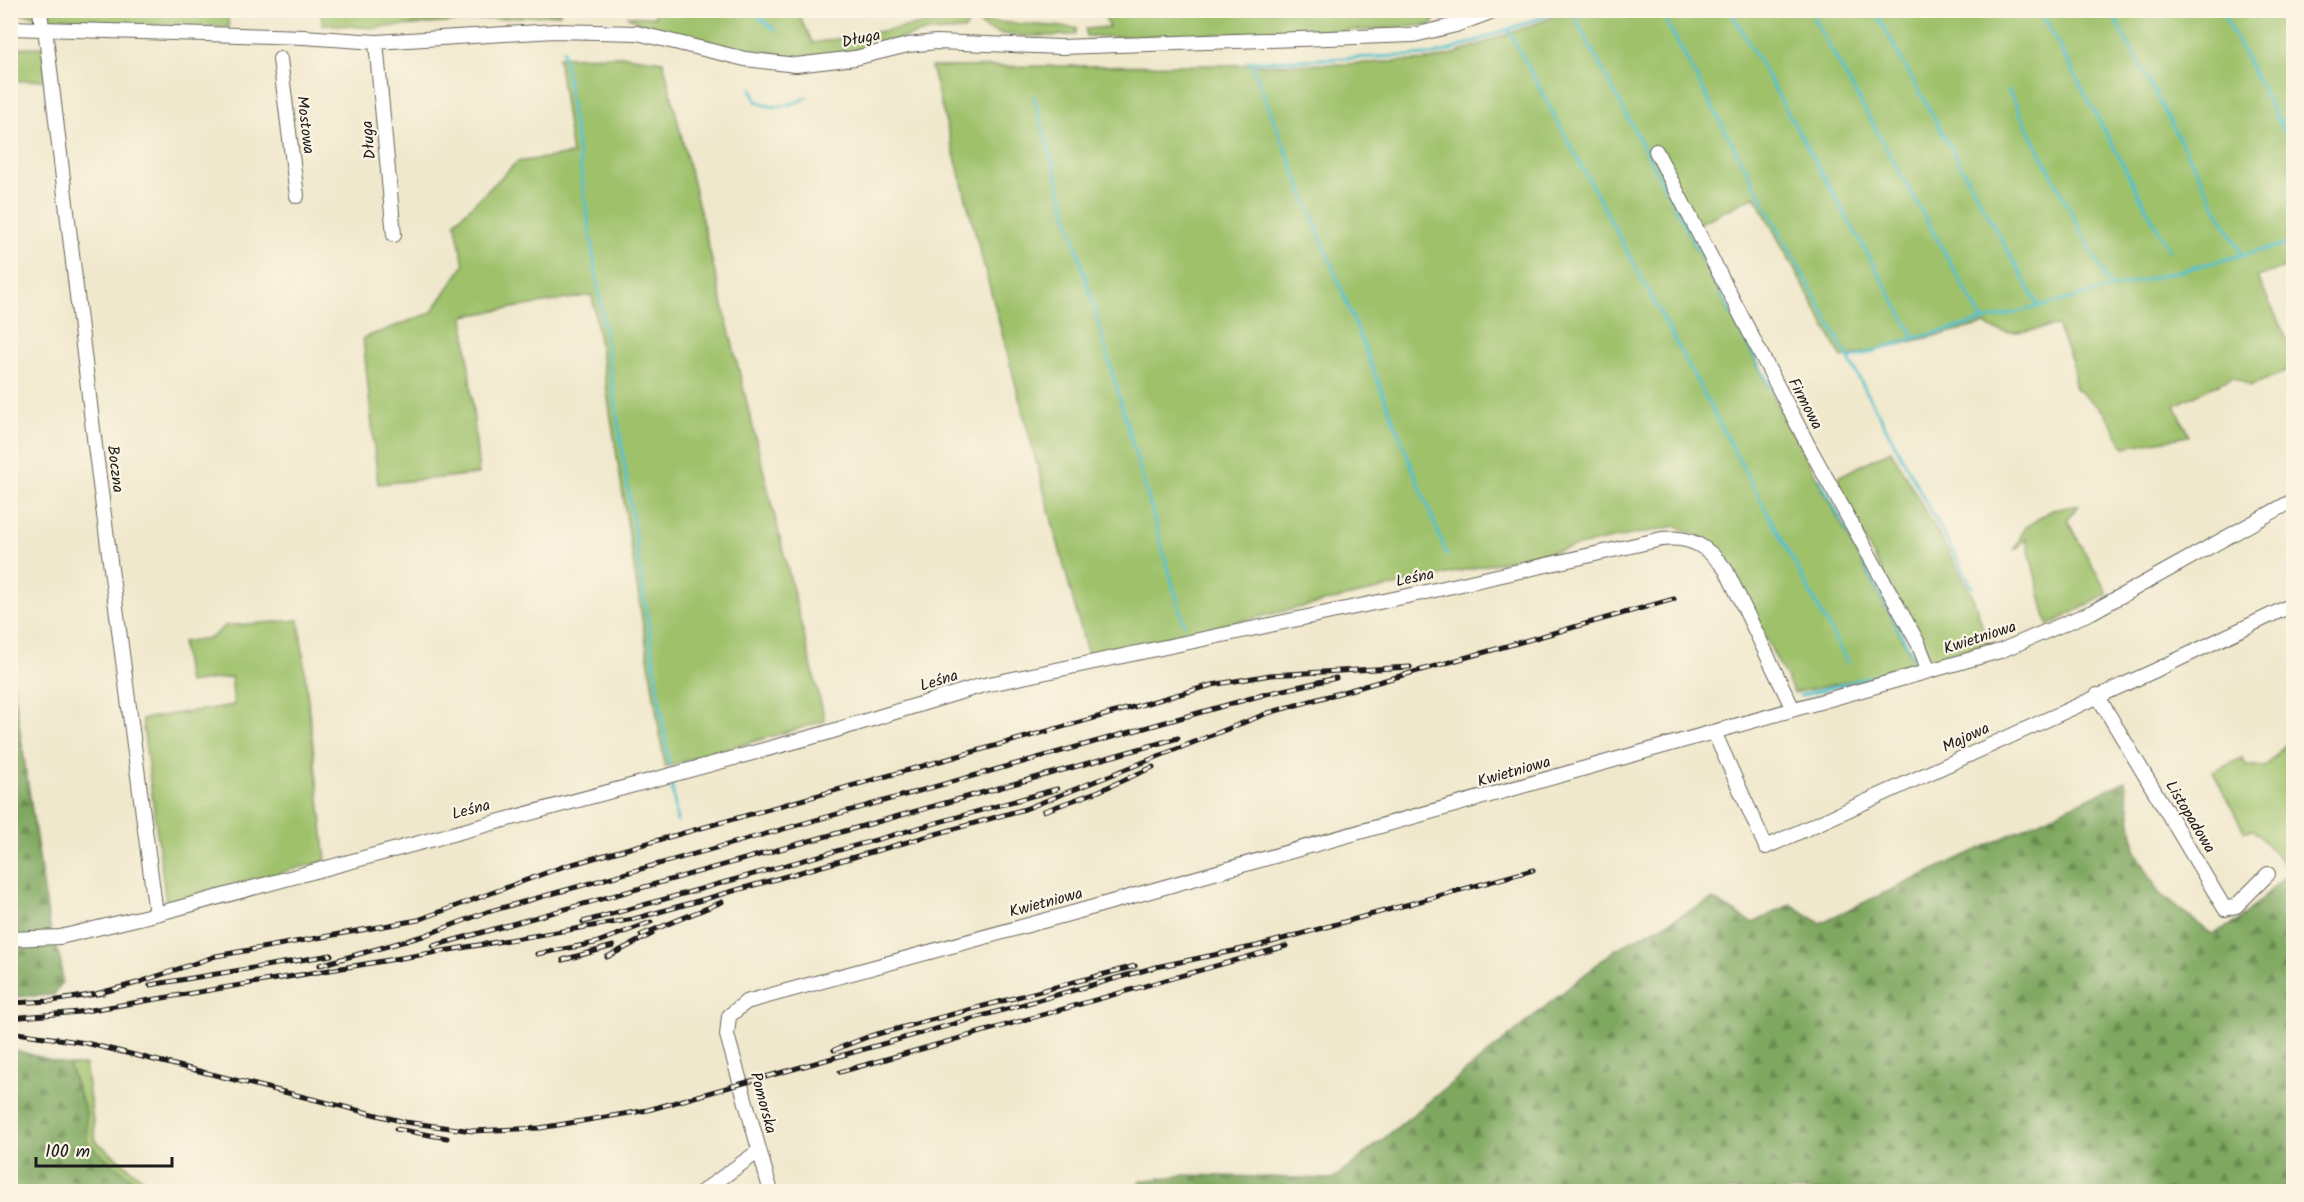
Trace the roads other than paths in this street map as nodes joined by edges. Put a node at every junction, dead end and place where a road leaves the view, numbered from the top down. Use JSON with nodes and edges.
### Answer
{"nodes":[{"id":1,"x":40,"y":10,"type":"edge"},
{"id":2,"x":1496,"y":10,"type":"edge"},
{"id":3,"x":10,"y":28,"type":"edge"},
{"id":4,"x":44,"y":28,"type":"junction"},
{"id":5,"x":376,"y":42,"type":"junction"},
{"id":6,"x":280,"y":59,"type":"dead end"},
{"id":7,"x":1656,"y":151,"type":"dead end"},
{"id":8,"x":297,"y":196,"type":"dead end"},
{"id":9,"x":394,"y":235,"type":"dead end"},
{"id":10,"x":2294,"y":500,"type":"edge"},
{"id":11,"x":2294,"y":604,"type":"edge"},
{"id":12,"x":1929,"y":671,"type":"junction"},
{"id":13,"x":2097,"y":695,"type":"junction"},
{"id":14,"x":1793,"y":709,"type":"junction"},
{"id":15,"x":1714,"y":732,"type":"junction"},
{"id":16,"x":2268,"y":874,"type":"dead end"},
{"id":17,"x":156,"y":914,"type":"junction"},
{"id":18,"x":10,"y":939,"type":"edge"},
{"id":19,"x":727,"y":1023,"type":"joint"},
{"id":20,"x":759,"y":1151,"type":"junction"},
{"id":21,"x":702,"y":1191,"type":"edge"},
{"id":22,"x":771,"y":1191,"type":"edge"}],
"edges":[{"from":1,"to":4,"type":"street","name":"Boczna"},
{"from":2,"to":5,"type":"street","name":"Długa"},
{"from":3,"to":4,"type":"street","name":"Długa"},
{"from":4,"to":5,"type":"street","name":"Długa"},
{"from":4,"to":17,"type":"street","name":"Boczna"},
{"from":5,"to":9,"type":"street","name":"Długa"},
{"from":6,"to":8,"type":"street","name":"Mostowa"},
{"from":7,"to":12,"type":"street","name":"Firmowa"},
{"from":10,"to":12,"type":"street","name":"Kwietniowa"},
{"from":11,"to":13,"type":"street","name":"Majowa"},
{"from":12,"to":14,"type":"street","name":"Kwietniowa"},
{"from":13,"to":15,"type":"street","name":"Majowa"},
{"from":13,"to":16,"type":"street","name":"Listopadowa"},
{"from":14,"to":15,"type":"street","name":"Kwietniowa"},
{"from":14,"to":17,"type":"street","name":"Leśna"},
{"from":15,"to":19,"type":"street","name":"Kwietniowa"},
{"from":17,"to":18,"type":"street","name":"Leśna"},
{"from":19,"to":20,"type":"street","name":"Pomorska"},
{"from":20,"to":21,"type":"street"},
{"from":20,"to":22,"type":"street","name":"Pomorska"}]}
